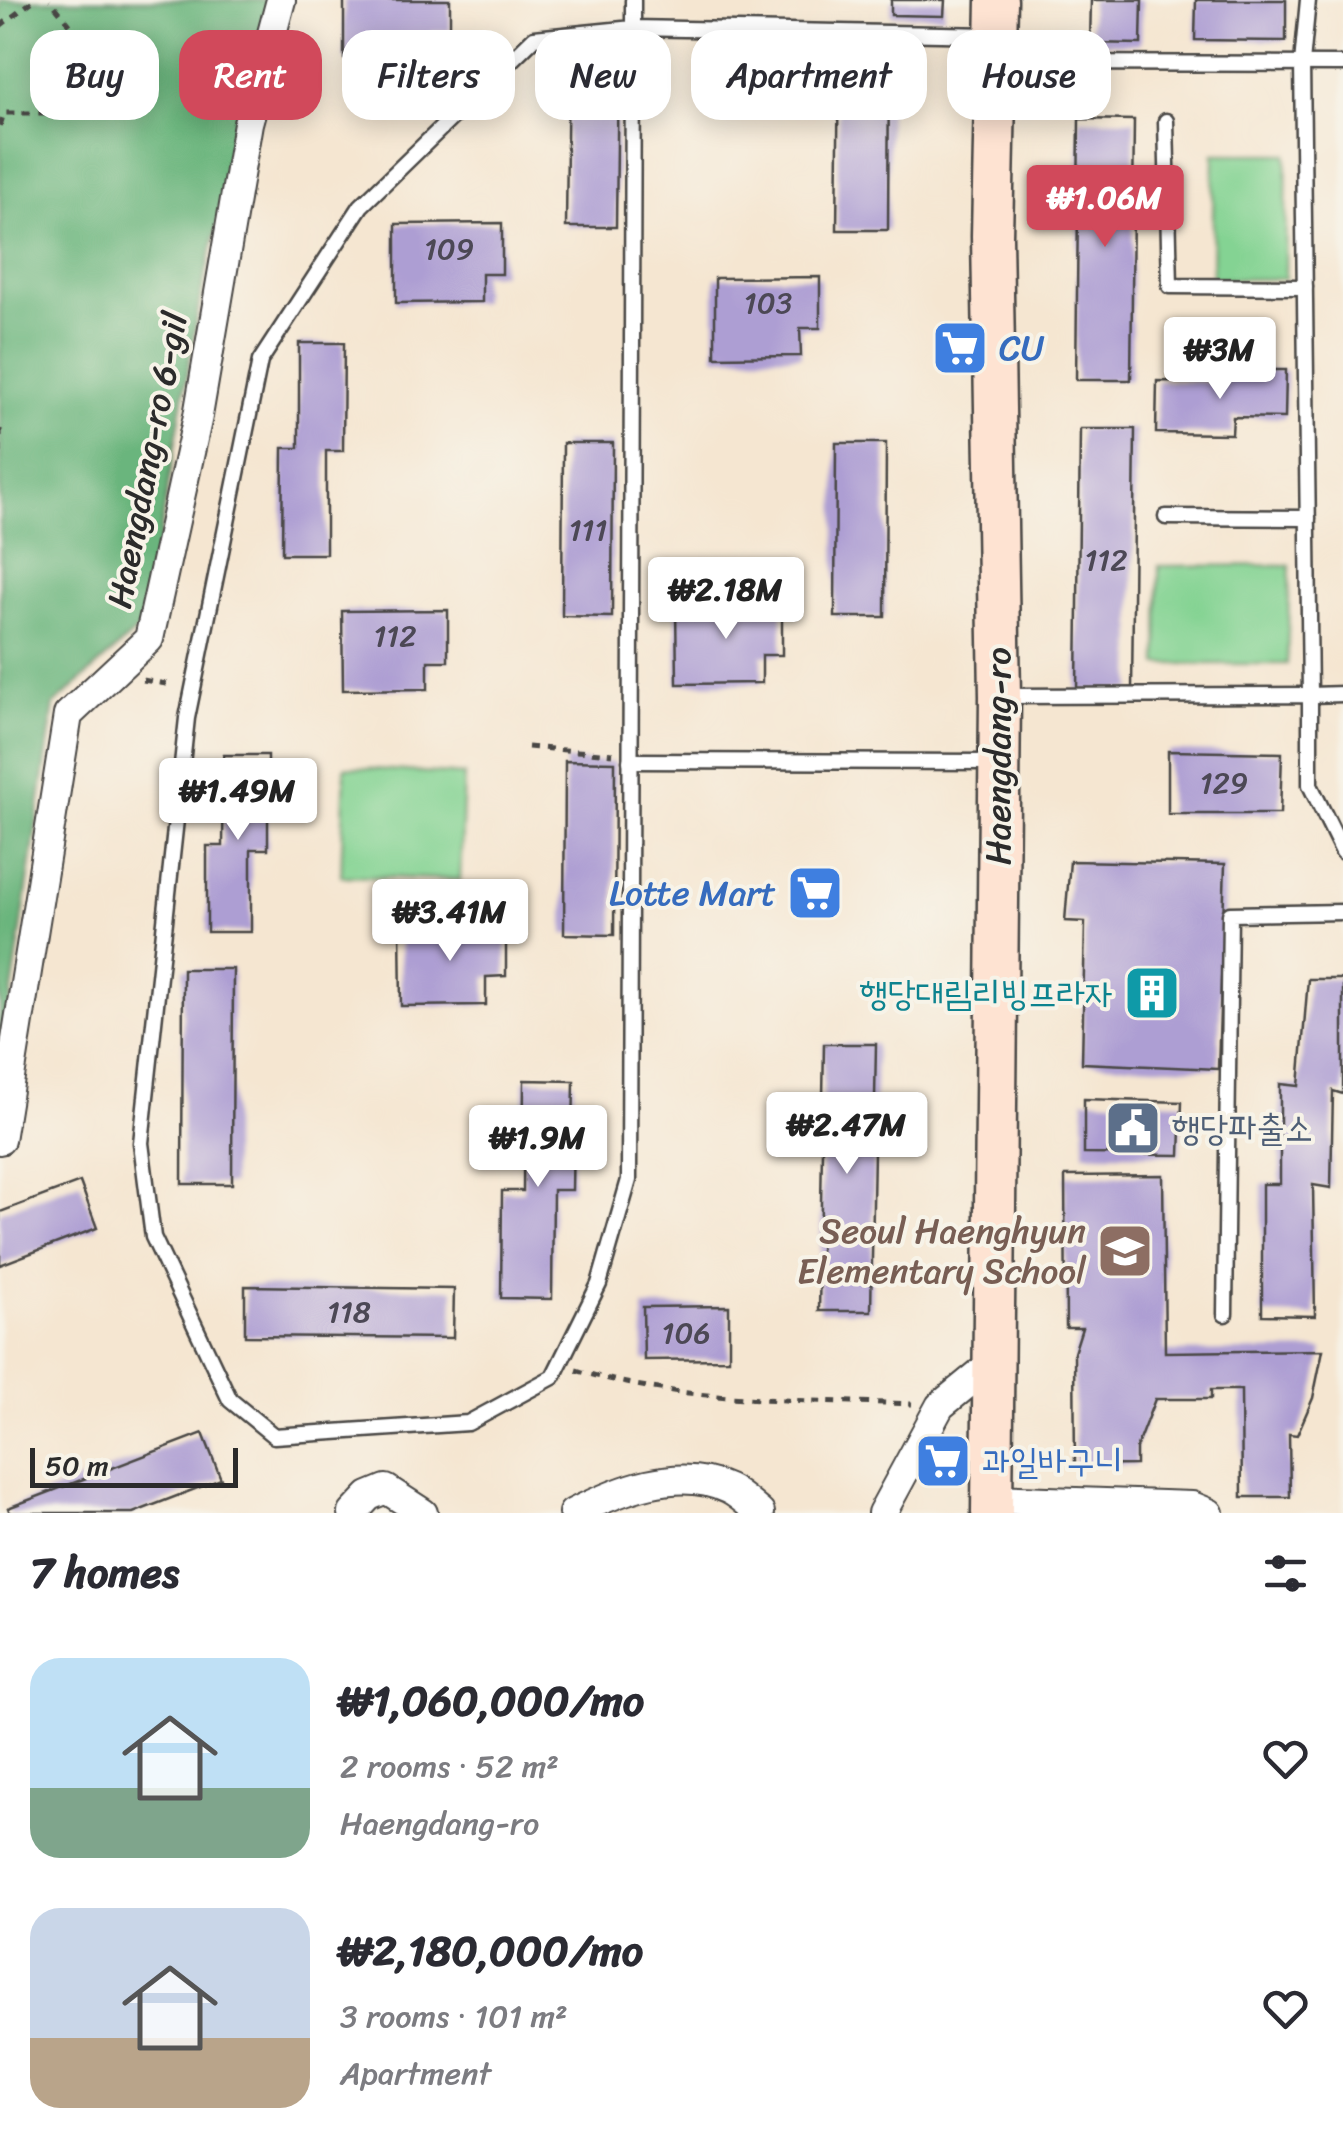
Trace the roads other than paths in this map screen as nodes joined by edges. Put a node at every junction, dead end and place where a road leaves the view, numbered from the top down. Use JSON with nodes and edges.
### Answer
{"nodes":[{"id":1,"x":281,"y":0,"type":"edge"},
{"id":2,"x":634,"y":0,"type":"edge"},
{"id":3,"x":1308,"y":0,"type":"edge"},
{"id":4,"x":633,"y":28,"type":"junction"},
{"id":5,"x":947,"y":32,"type":"edge"},
{"id":6,"x":1111,"y":45,"type":"edge"},
{"id":7,"x":1302,"y":64,"type":"junction"},
{"id":8,"x":1343,"y":64,"type":"edge"},
{"id":9,"x":995,"y":120,"type":"edge"},
{"id":10,"x":1166,"y":120,"type":"dead end"},
{"id":11,"x":1304,"y":287,"type":"junction"},
{"id":12,"x":1166,"y":517,"type":"dead end"},
{"id":13,"x":1308,"y":518,"type":"junction"},
{"id":14,"x":1310,"y":694,"type":"junction"},
{"id":15,"x":1343,"y":694,"type":"edge"},
{"id":16,"x":1000,"y":696,"type":"junction"},
{"id":17,"x":630,"y":760,"type":"junction"},
{"id":18,"x":999,"y":762,"type":"junction"},
{"id":19,"x":1343,"y":852,"type":"edge"},
{"id":20,"x":1343,"y":912,"type":"edge"},
{"id":21,"x":0,"y":1140,"type":"edge"},
{"id":22,"x":1225,"y":1314,"type":"dead end"},
{"id":23,"x":995,"y":1362,"type":"junction"},
{"id":24,"x":992,"y":1506,"type":"edge"},
{"id":25,"x":353,"y":1513,"type":"edge"},
{"id":26,"x":423,"y":1513,"type":"edge"},
{"id":27,"x":573,"y":1513,"type":"edge"},
{"id":28,"x":760,"y":1513,"type":"edge"},
{"id":29,"x":882,"y":1513,"type":"edge"},
{"id":30,"x":1209,"y":1513,"type":"edge"}],
"edges":[{"from":1,"to":21,"type":"street","name":"Haengdang-ro 6-gil"},
{"from":2,"to":4,"type":"lane"},
{"from":3,"to":7,"type":"lane"},
{"from":4,"to":5,"type":"lane"},
{"from":4,"to":17,"type":"lane"},
{"from":4,"to":17,"type":"lane"},
{"from":6,"to":7,"type":"lane"},
{"from":7,"to":8,"type":"lane"},
{"from":7,"to":11,"type":"lane"},
{"from":9,"to":16,"type":"main road","name":"Haengdang-ro"},
{"from":10,"to":11,"type":"lane"},
{"from":11,"to":13,"type":"lane"},
{"from":12,"to":13,"type":"lane"},
{"from":13,"to":14,"type":"lane"},
{"from":14,"to":15,"type":"lane"},
{"from":14,"to":16,"type":"lane"},
{"from":14,"to":19,"type":"lane"},
{"from":16,"to":18,"type":"main road","name":"Haengdang-ro"},
{"from":17,"to":18,"type":"lane"},
{"from":18,"to":23,"type":"main road","name":"Haengdang-ro"},
{"from":20,"to":22,"type":"lane"},
{"from":23,"to":24,"type":"main road","name":"Haengdang-ro"},
{"from":23,"to":29,"type":"street"},
{"from":24,"to":30,"type":"street"},
{"from":25,"to":26,"type":"street"},
{"from":27,"to":28,"type":"street"}]}
